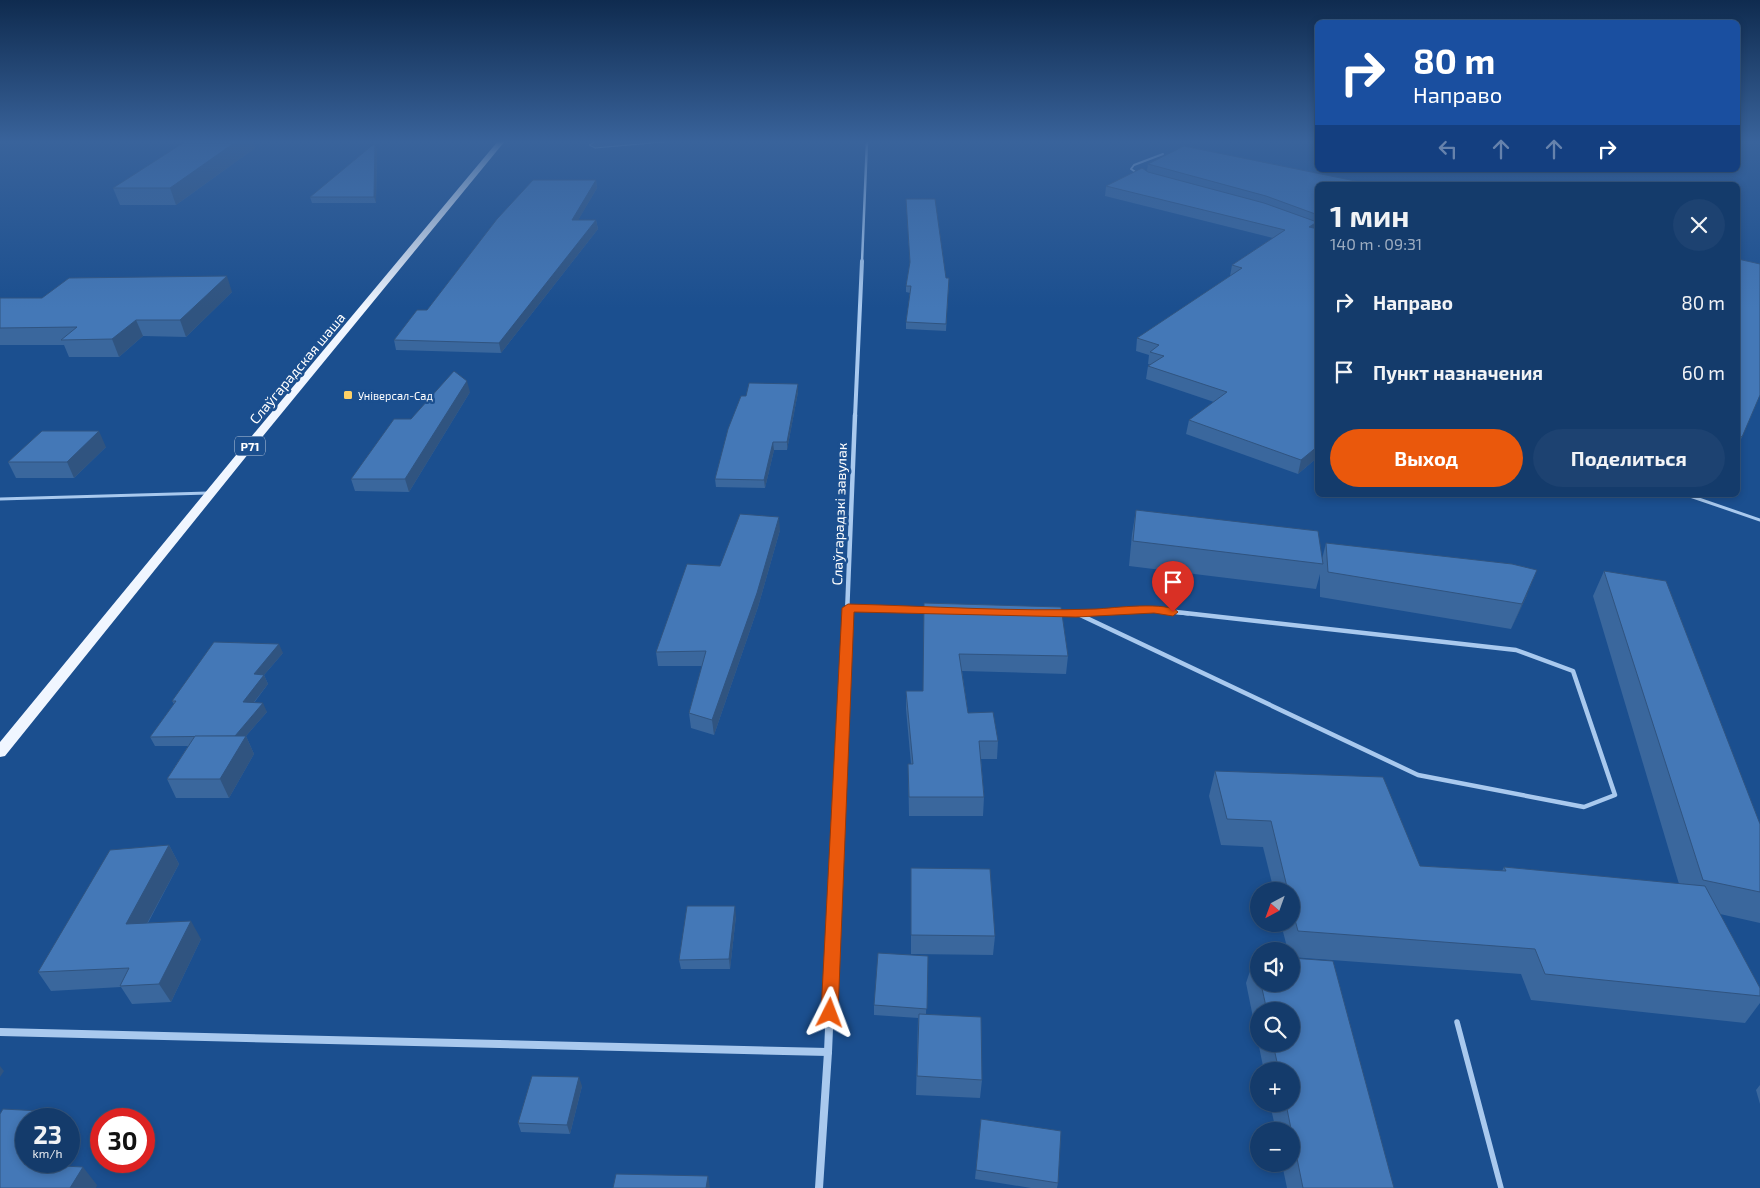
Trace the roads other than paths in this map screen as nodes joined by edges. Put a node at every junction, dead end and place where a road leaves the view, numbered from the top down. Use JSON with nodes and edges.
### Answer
{"nodes":[{"id":1,"x":456,"y":196,"type":"edge"},
{"id":2,"x":865,"y":196,"type":"edge"},
{"id":3,"x":213,"y":492,"type":"junction"},
{"id":4,"x":1693,"y":497,"type":"edge"},
{"id":5,"x":0,"y":500,"type":"edge"},
{"id":6,"x":1760,"y":520,"type":"edge"},
{"id":7,"x":848,"y":608,"type":"junction"},
{"id":8,"x":938,"y":610,"type":"edge"},
{"id":9,"x":1056,"y":613,"type":"edge"},
{"id":10,"x":1076,"y":613,"type":"junction"},
{"id":11,"x":0,"y":752,"type":"edge"},
{"id":12,"x":1457,"y":1022,"type":"dead end"},
{"id":13,"x":0,"y":1032,"type":"edge"},
{"id":14,"x":828,"y":1052,"type":"junction"},
{"id":15,"x":819,"y":1188,"type":"edge"},
{"id":16,"x":1501,"y":1188,"type":"edge"}],
"edges":[{"from":1,"to":3,"type":"main road","name":"Слаўгарадская шаша","number":"Р71"},
{"from":2,"to":7,"type":"street","name":"Слаўгарадзкі завулак"},
{"from":3,"to":5,"type":"lane"},
{"from":3,"to":11,"type":"main road","name":"Слаўгарадская шаша","number":"Р71"},
{"from":4,"to":6,"type":"lane"},
{"from":7,"to":8,"type":"lane"},
{"from":7,"to":14,"type":"street","name":"Слаўгарадзкі завулак"},
{"from":9,"to":10,"type":"lane"},
{"from":10,"to":10,"type":"lane"},
{"from":12,"to":16,"type":"lane"},
{"from":13,"to":14,"type":"street"},
{"from":14,"to":15,"type":"street","name":"Слаўгарадзкі завулак"}]}
